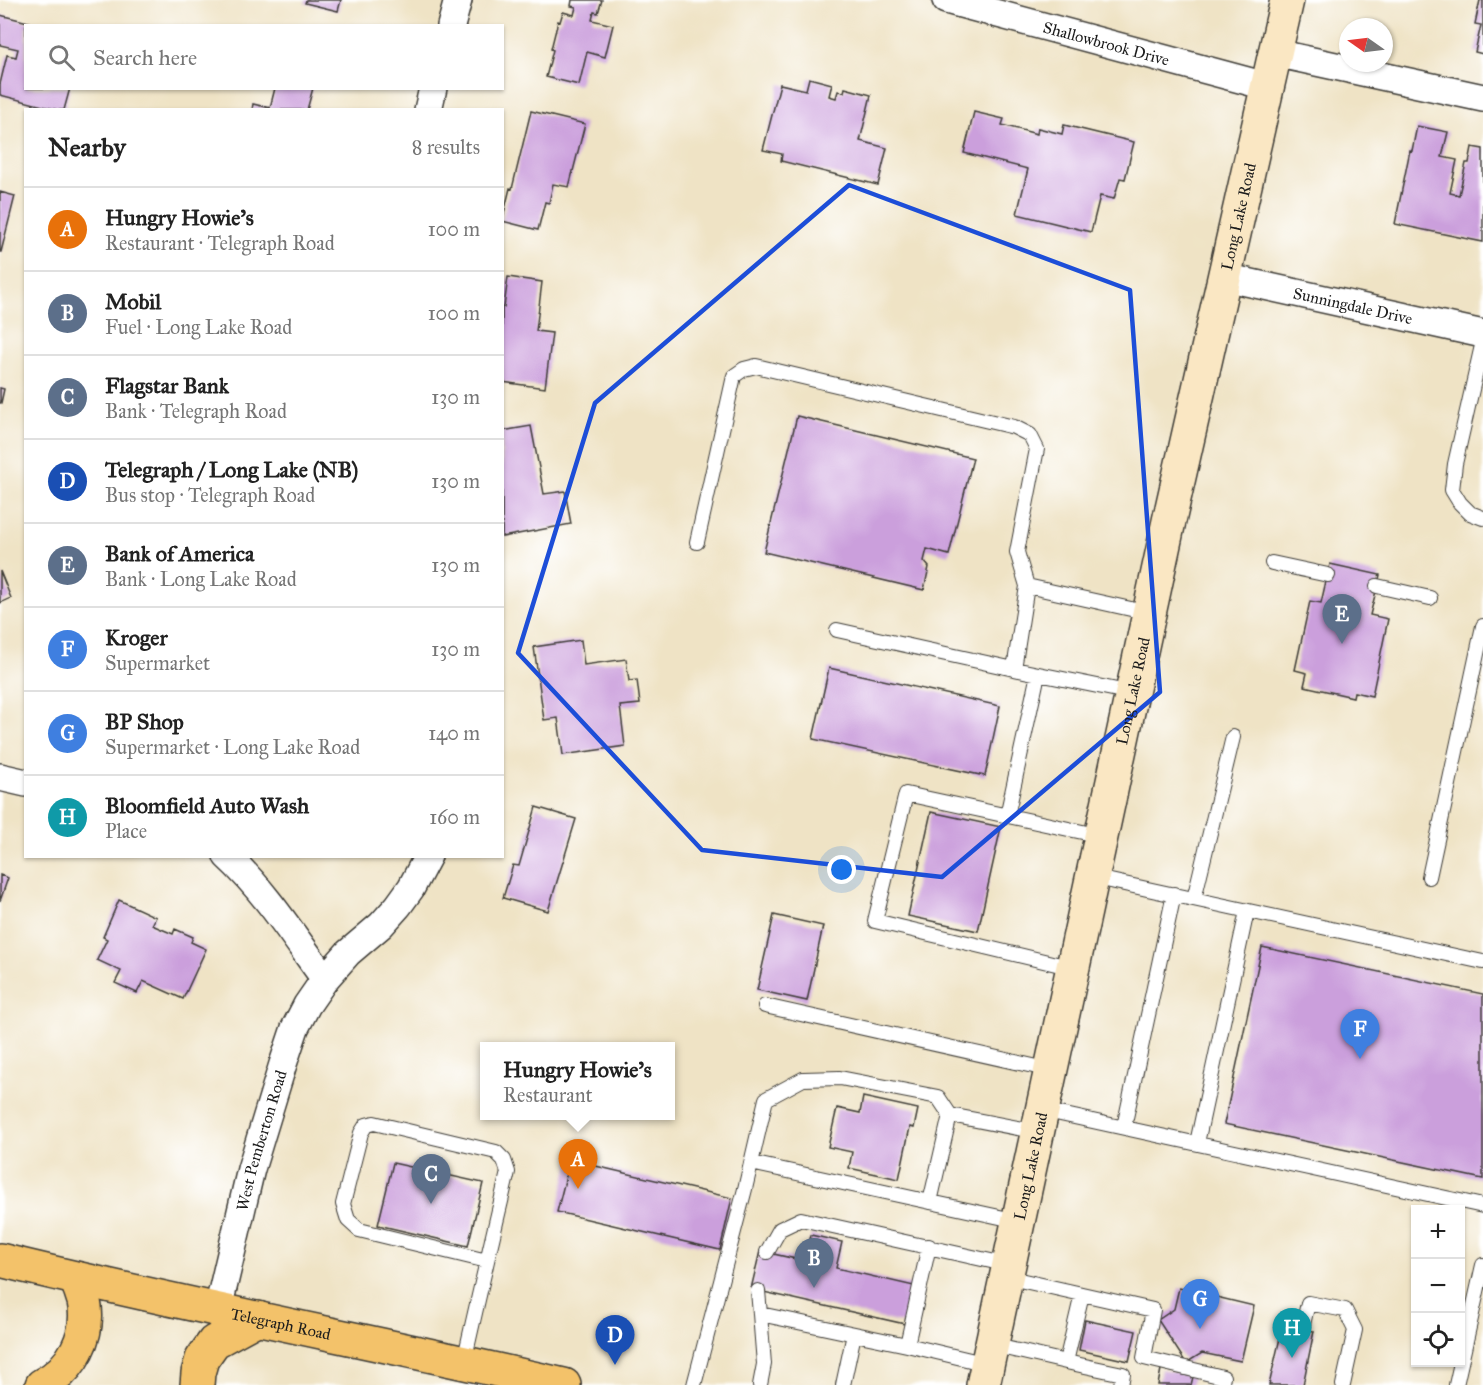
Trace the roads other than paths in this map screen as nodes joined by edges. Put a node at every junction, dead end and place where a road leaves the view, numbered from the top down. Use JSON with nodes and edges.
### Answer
{"nodes":[{"id":1,"x":458,"y":0,"type":"edge"},
{"id":2,"x":946,"y":0,"type":"edge"},
{"id":3,"x":1287,"y":0,"type":"edge"},
{"id":4,"x":452,"y":24,"type":"edge"},
{"id":5,"x":1275,"y":53,"type":"junction"},
{"id":6,"x":1266,"y":86,"type":"junction"},
{"id":7,"x":433,"y":90,"type":"edge"},
{"id":8,"x":1483,"y":98,"type":"edge"},
{"id":9,"x":428,"y":108,"type":"edge"},
{"id":10,"x":1224,"y":277,"type":"junction"},
{"id":11,"x":1483,"y":334,"type":"edge"},
{"id":12,"x":1483,"y":341,"type":"edge"},
{"id":13,"x":1483,"y":518,"type":"edge"},
{"id":14,"x":697,"y":542,"type":"dead end"},
{"id":15,"x":1272,"y":563,"type":"dead end"},
{"id":16,"x":1328,"y":575,"type":"dead end"},
{"id":17,"x":1027,"y":586,"type":"junction"},
{"id":18,"x":1377,"y":586,"type":"dead end"},
{"id":19,"x":1430,"y":598,"type":"dead end"},
{"id":20,"x":1149,"y":613,"type":"junction"},
{"id":21,"x":1483,"y":626,"type":"edge"},
{"id":22,"x":837,"y":630,"type":"dead end"},
{"id":23,"x":1014,"y":669,"type":"junction"},
{"id":24,"x":1038,"y":674,"type":"junction"},
{"id":25,"x":1132,"y":693,"type":"junction"},
{"id":26,"x":1233,"y":737,"type":"dead end"},
{"id":27,"x":0,"y":777,"type":"edge"},
{"id":28,"x":24,"y":783,"type":"edge"},
{"id":29,"x":1007,"y":816,"type":"junction"},
{"id":30,"x":1101,"y":836,"type":"junction"},
{"id":31,"x":229,"y":858,"type":"edge"},
{"id":32,"x":427,"y":858,"type":"edge"},
{"id":33,"x":1092,"y":876,"type":"junction"},
{"id":34,"x":1429,"y":877,"type":"dead end"},
{"id":35,"x":1174,"y":894,"type":"junction"},
{"id":36,"x":1194,"y":899,"type":"junction"},
{"id":37,"x":1247,"y":911,"type":"junction"},
{"id":38,"x":1483,"y":962,"type":"edge"},
{"id":39,"x":1073,"y":968,"type":"junction"},
{"id":40,"x":325,"y":979,"type":"junction"},
{"id":41,"x":765,"y":1006,"type":"dead end"},
{"id":42,"x":1051,"y":1070,"type":"junction"},
{"id":43,"x":950,"y":1114,"type":"junction"},
{"id":44,"x":1040,"y":1121,"type":"junction"},
{"id":45,"x":1124,"y":1127,"type":"junction"},
{"id":46,"x":1197,"y":1143,"type":"junction"},
{"id":47,"x":751,"y":1163,"type":"junction"},
{"id":48,"x":930,"y":1202,"type":"junction"},
{"id":49,"x":1483,"y":1206,"type":"edge"},
{"id":50,"x":1018,"y":1221,"type":"junction"},
{"id":51,"x":929,"y":1246,"type":"junction"},
{"id":52,"x":767,"y":1252,"type":"dead end"},
{"id":53,"x":0,"y":1260,"type":"edge"},
{"id":54,"x":487,"y":1261,"type":"junction"},
{"id":55,"x":1483,"y":1265,"type":"edge"},
{"id":56,"x":1008,"y":1271,"type":"junction"},
{"id":57,"x":76,"y":1279,"type":"junction"},
{"id":58,"x":758,"y":1291,"type":"dead end"},
{"id":59,"x":1082,"y":1294,"type":"junction"},
{"id":60,"x":218,"y":1309,"type":"junction"},
{"id":61,"x":760,"y":1314,"type":"junction"},
{"id":62,"x":258,"y":1318,"type":"junction"},
{"id":63,"x":1302,"y":1329,"type":"dead end"},
{"id":64,"x":855,"y":1334,"type":"junction"},
{"id":65,"x":906,"y":1345,"type":"junction"},
{"id":66,"x":1144,"y":1358,"type":"junction"},
{"id":67,"x":464,"y":1362,"type":"junction"},
{"id":68,"x":1066,"y":1362,"type":"junction"},
{"id":69,"x":987,"y":1365,"type":"edge"},
{"id":70,"x":1122,"y":1380,"type":"edge"},
{"id":71,"x":42,"y":1385,"type":"edge"},
{"id":72,"x":197,"y":1385,"type":"edge"},
{"id":73,"x":564,"y":1385,"type":"edge"},
{"id":74,"x":694,"y":1385,"type":"edge"},
{"id":75,"x":760,"y":1385,"type":"edge"},
{"id":76,"x":843,"y":1385,"type":"edge"},
{"id":77,"x":1221,"y":1385,"type":"edge"},
{"id":78,"x":1343,"y":1385,"type":"edge"},
{"id":79,"x":1456,"y":1385,"type":"edge"}],
"edges":[{"from":1,"to":4,"type":"street"},
{"from":2,"to":6,"type":"street","name":"Shallowbrook Drive"},
{"from":3,"to":5,"type":"main road","name":"Long Lake Road"},
{"from":5,"to":6,"type":"main road","name":"Long Lake Road"},
{"from":5,"to":8,"type":"street"},
{"from":6,"to":10,"type":"main road","name":"Long Lake Road"},
{"from":7,"to":9,"type":"street"},
{"from":10,"to":11,"type":"street","name":"Sunningdale Drive"},
{"from":10,"to":20,"type":"main road","name":"Long Lake Road"},
{"from":12,"to":13,"type":"lane"},
{"from":14,"to":17,"type":"lane"},
{"from":15,"to":16,"type":"lane"},
{"from":17,"to":20,"type":"lane"},
{"from":17,"to":23,"type":"lane"},
{"from":18,"to":19,"type":"lane"},
{"from":20,"to":25,"type":"main road","name":"Long Lake Road"},
{"from":21,"to":34,"type":"lane"},
{"from":22,"to":23,"type":"lane"},
{"from":23,"to":24,"type":"lane"},
{"from":24,"to":25,"type":"lane"},
{"from":24,"to":29,"type":"lane"},
{"from":25,"to":30,"type":"main road","name":"Long Lake Road"},
{"from":26,"to":36,"type":"lane"},
{"from":27,"to":28,"type":"street"},
{"from":29,"to":30,"type":"lane"},
{"from":29,"to":39,"type":"lane"},
{"from":30,"to":33,"type":"main road","name":"Long Lake Road"},
{"from":31,"to":40,"type":"street"},
{"from":32,"to":40,"type":"street","name":"West Pemberton Road"},
{"from":33,"to":35,"type":"lane"},
{"from":33,"to":39,"type":"main road","name":"Long Lake Road"},
{"from":35,"to":36,"type":"lane"},
{"from":35,"to":45,"type":"lane"},
{"from":36,"to":37,"type":"lane"},
{"from":37,"to":38,"type":"lane"},
{"from":37,"to":46,"type":"lane"},
{"from":39,"to":42,"type":"main road","name":"Long Lake Road"},
{"from":40,"to":60,"type":"street","name":"West Pemberton Road"},
{"from":41,"to":42,"type":"lane"},
{"from":42,"to":44,"type":"main road","name":"Long Lake Road"},
{"from":43,"to":44,"type":"lane"},
{"from":43,"to":47,"type":"lane"},
{"from":43,"to":48,"type":"lane"},
{"from":44,"to":45,"type":"lane"},
{"from":44,"to":50,"type":"main road","name":"Long Lake Road"},
{"from":45,"to":46,"type":"lane"},
{"from":46,"to":49,"type":"lane"},
{"from":47,"to":48,"type":"lane"},
{"from":47,"to":74,"type":"lane"},
{"from":48,"to":50,"type":"lane"},
{"from":50,"to":56,"type":"main road","name":"Long Lake Road"},
{"from":51,"to":52,"type":"lane"},
{"from":51,"to":56,"type":"lane"},
{"from":51,"to":65,"type":"lane"},
{"from":53,"to":57,"type":"highway","name":"Telegraph Road"},
{"from":54,"to":54,"type":"lane"},
{"from":54,"to":67,"type":"lane"},
{"from":55,"to":79,"type":"lane"},
{"from":56,"to":59,"type":"lane"},
{"from":56,"to":69,"type":"main road","name":"Long Lake Road"},
{"from":57,"to":60,"type":"highway","name":"Telegraph Road"},
{"from":57,"to":71,"type":"highway"},
{"from":58,"to":61,"type":"lane"},
{"from":59,"to":66,"type":"lane"},
{"from":59,"to":68,"type":"lane"},
{"from":60,"to":62,"type":"highway","name":"Telegraph Road"},
{"from":61,"to":64,"type":"lane"},
{"from":61,"to":75,"type":"lane"},
{"from":62,"to":67,"type":"highway","name":"Telegraph Road"},
{"from":62,"to":72,"type":"highway"},
{"from":63,"to":78,"type":"lane"},
{"from":64,"to":65,"type":"lane"},
{"from":64,"to":76,"type":"lane"},
{"from":65,"to":69,"type":"lane"},
{"from":66,"to":70,"type":"lane"},
{"from":66,"to":77,"type":"lane"},
{"from":67,"to":73,"type":"highway","name":"Telegraph Road"},
{"from":68,"to":69,"type":"lane"},
{"from":68,"to":70,"type":"lane"}]}
